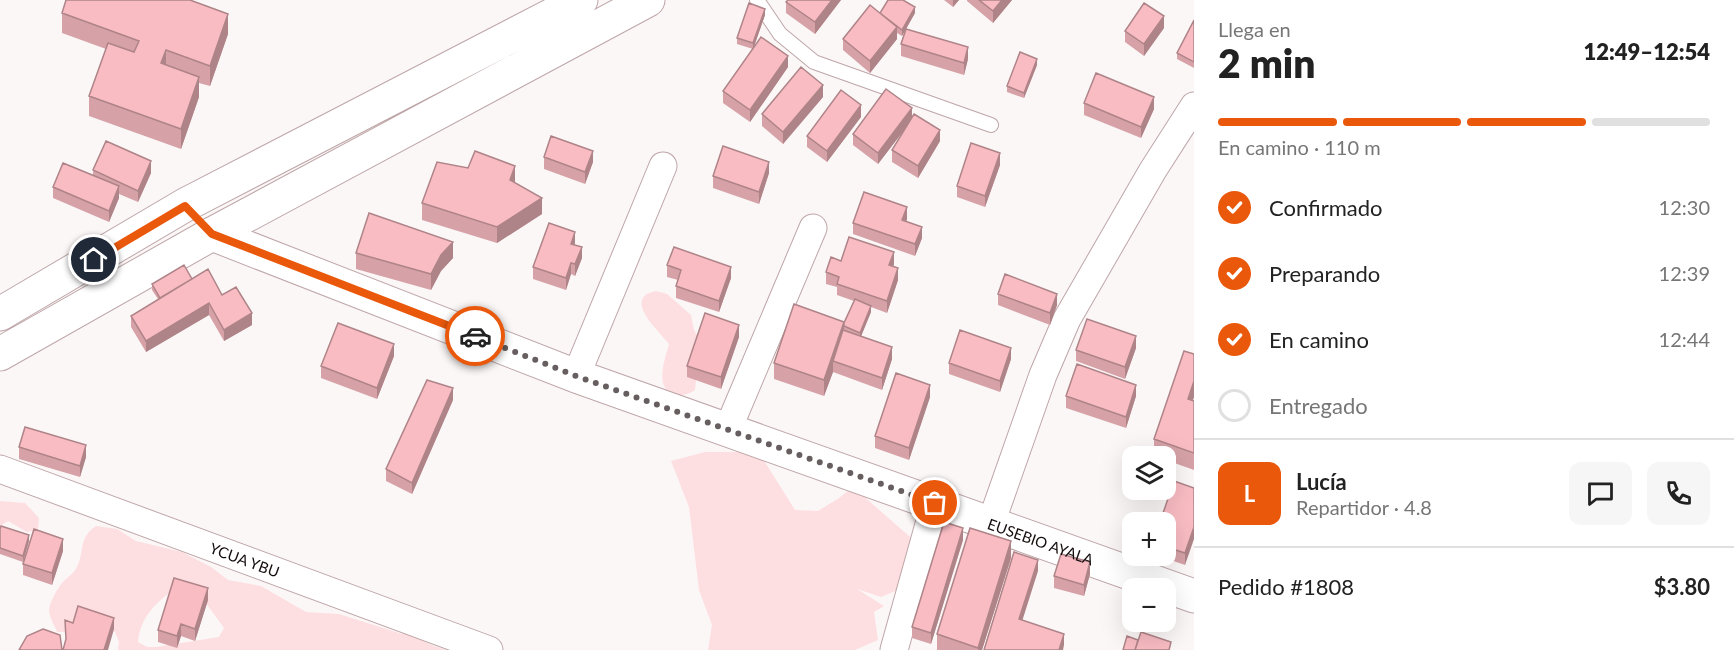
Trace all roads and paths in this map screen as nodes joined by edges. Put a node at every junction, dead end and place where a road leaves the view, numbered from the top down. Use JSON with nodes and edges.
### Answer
{"nodes":[{"id":1,"x":581,"y":0,"type":"edge"},
{"id":2,"x":648,"y":0,"type":"edge"},
{"id":3,"x":757,"y":0,"type":"edge"},
{"id":4,"x":1194,"y":106,"type":"edge"},
{"id":5,"x":991,"y":125,"type":"dead end"},
{"id":6,"x":663,"y":166,"type":"dead end"},
{"id":7,"x":185,"y":206,"type":"junction"},
{"id":8,"x":813,"y":228,"type":"dead end"},
{"id":9,"x":212,"y":234,"type":"junction"},
{"id":10,"x":0,"y":314,"type":"edge"},
{"id":11,"x":0,"y":354,"type":"edge"},
{"id":12,"x":576,"y":376,"type":"junction"},
{"id":13,"x":728,"y":429,"type":"junction"},
{"id":14,"x":0,"y":469,"type":"edge"},
{"id":15,"x":935,"y":503,"type":"junction"},
{"id":16,"x":991,"y":523,"type":"junction"},
{"id":17,"x":1194,"y":596,"type":"edge"},
{"id":18,"x":489,"y":650,"type":"edge"},
{"id":19,"x":894,"y":650,"type":"edge"}],
"edges":[{"from":1,"to":7,"type":"main road"},
{"from":2,"to":9,"type":"main road"},
{"from":3,"to":5,"type":"lane"},
{"from":4,"to":16,"type":"street"},
{"from":6,"to":12,"type":"street"},
{"from":7,"to":9,"type":"main road"},
{"from":7,"to":10,"type":"main road"},
{"from":8,"to":13,"type":"street"},
{"from":9,"to":11,"type":"main road"},
{"from":9,"to":12,"type":"main road","name":"EUSEBIO AYALA"},
{"from":12,"to":13,"type":"main road","name":"EUSEBIO AYALA"},
{"from":13,"to":15,"type":"main road","name":"EUSEBIO AYALA"},
{"from":14,"to":18,"type":"street","name":"YCUA YBU"},
{"from":15,"to":16,"type":"main road","name":"EUSEBIO AYALA"},
{"from":15,"to":19,"type":"street"},
{"from":16,"to":17,"type":"main road","name":"EUSEBIO AYALA"}]}
